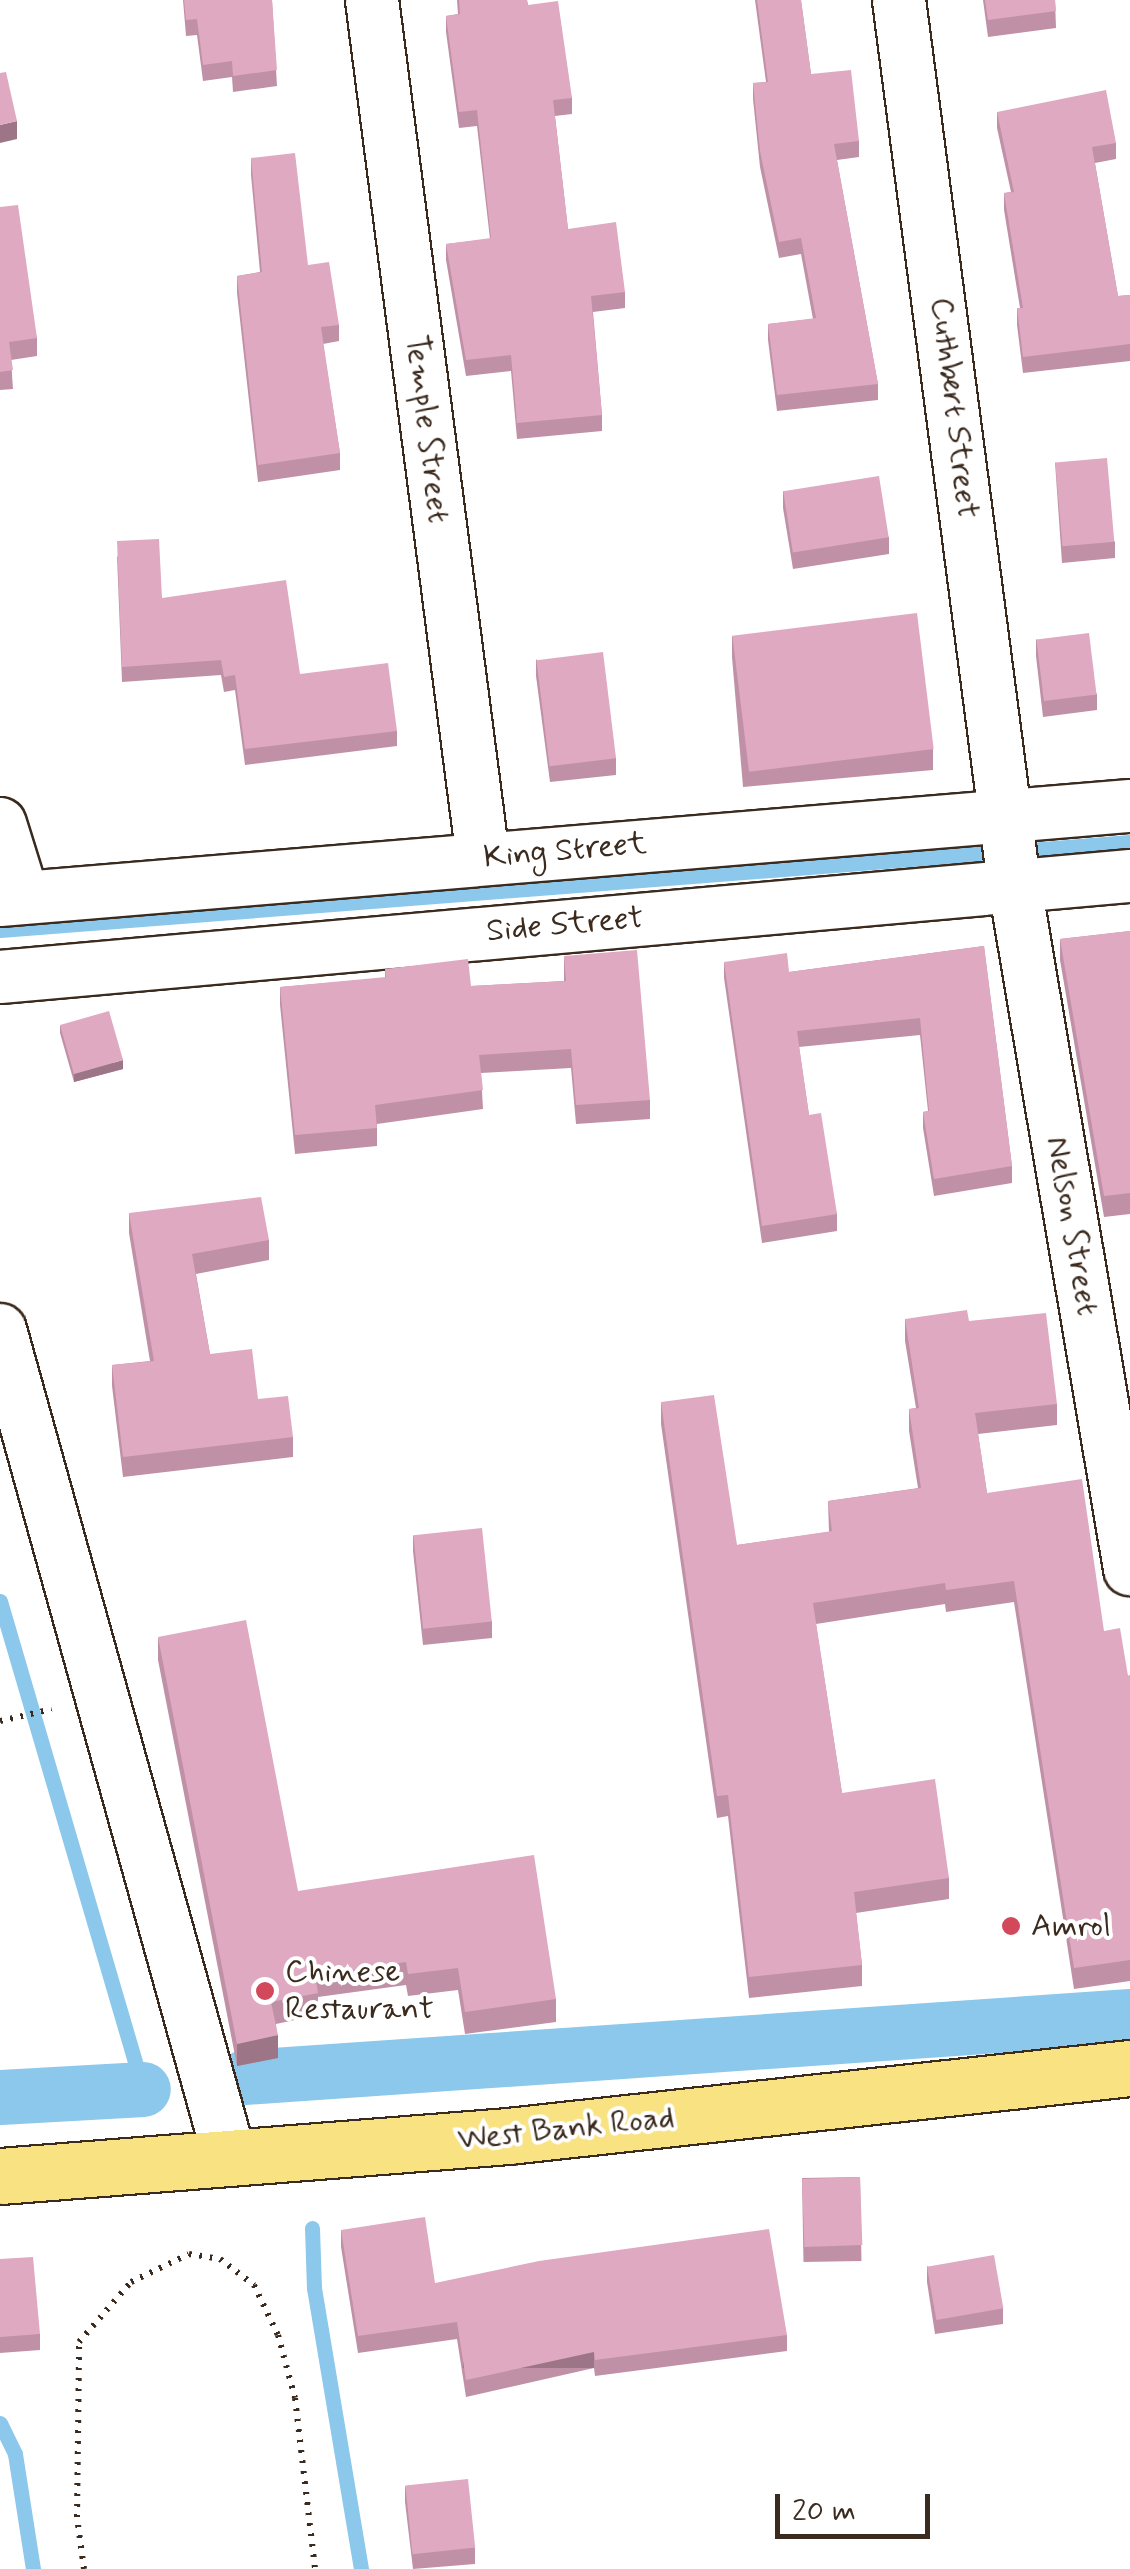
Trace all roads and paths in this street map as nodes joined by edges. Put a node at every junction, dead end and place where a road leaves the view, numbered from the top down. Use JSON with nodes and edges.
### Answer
{"nodes":[{"id":1,"x":372,"y":0,"type":"edge"},
{"id":2,"x":900,"y":0,"type":"edge"},
{"id":3,"x":1130,"y":806,"type":"edge"},
{"id":4,"x":0,"y":824,"type":"edge"},
{"id":5,"x":1010,"y":850,"type":"junction"},
{"id":6,"x":483,"y":858,"type":"junction"},
{"id":7,"x":1130,"y":876,"type":"edge"},
{"id":8,"x":12,"y":899,"type":"edge"},
{"id":9,"x":0,"y":977,"type":"edge"},
{"id":10,"x":0,"y":1330,"type":"edge"},
{"id":11,"x":1130,"y":1569,"type":"edge"},
{"id":12,"x":1130,"y":2068,"type":"edge"},
{"id":13,"x":230,"y":2159,"type":"junction"},
{"id":14,"x":0,"y":2176,"type":"edge"},
{"id":15,"x":84,"y":2569,"type":"edge"},
{"id":16,"x":315,"y":2569,"type":"edge"}],
"edges":[{"from":1,"to":6,"type":"street","name":"Temple Street"},
{"from":2,"to":5,"type":"street","name":"Cuthbert Street"},
{"from":3,"to":5,"type":"street","name":"King Street"},
{"from":4,"to":8,"type":"street"},
{"from":5,"to":6,"type":"street","name":"King Street"},
{"from":5,"to":7,"type":"street","name":"Side Street"},
{"from":5,"to":9,"type":"street","name":"Side Street"},
{"from":5,"to":11,"type":"street","name":"Nelson Street"},
{"from":6,"to":8,"type":"street","name":"King Street"},
{"from":10,"to":13,"type":"street"},
{"from":12,"to":13,"type":"main road","name":"West Bank Road"},
{"from":13,"to":14,"type":"main road","name":"West Bank Road"},
{"from":15,"to":16,"type":"path"}]}
